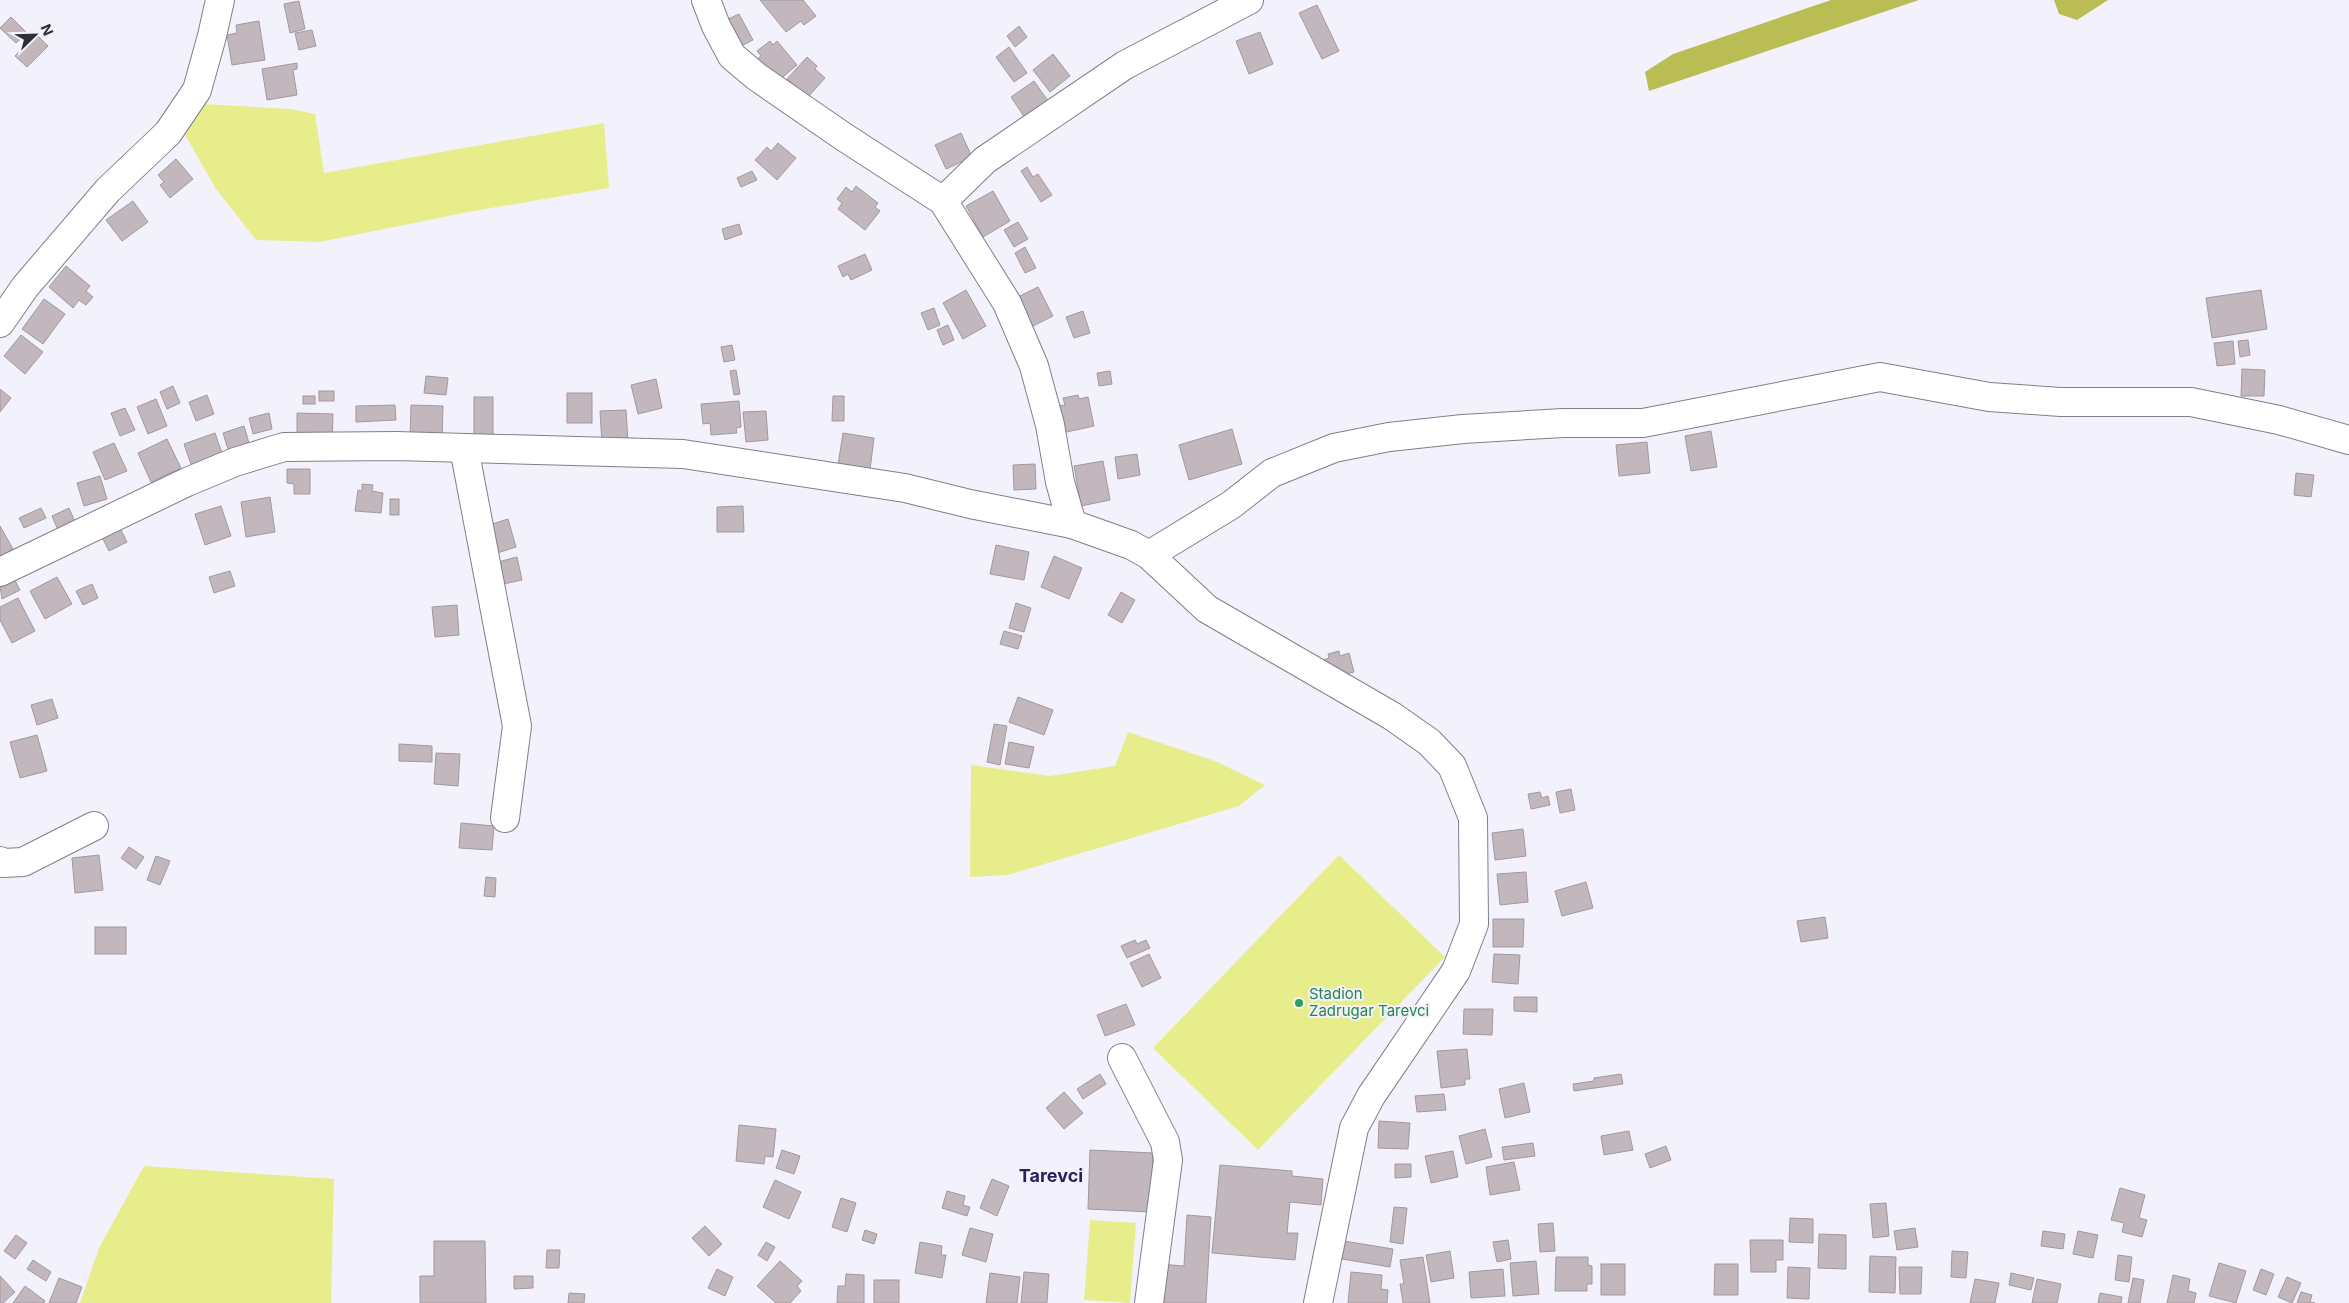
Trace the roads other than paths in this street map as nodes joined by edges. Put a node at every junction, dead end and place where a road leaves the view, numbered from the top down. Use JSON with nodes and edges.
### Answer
{"nodes":[{"id":1,"x":220,"y":0,"type":"edge"},
{"id":2,"x":706,"y":0,"type":"edge"},
{"id":3,"x":1248,"y":0,"type":"edge"},
{"id":4,"x":943,"y":201,"type":"junction"},
{"id":5,"x":0,"y":323,"type":"edge"},
{"id":6,"x":2349,"y":440,"type":"edge"},
{"id":7,"x":464,"y":448,"type":"junction"},
{"id":8,"x":1060,"y":482,"type":"junction"},
{"id":9,"x":1022,"y":513,"type":"junction"},
{"id":10,"x":1072,"y":524,"type":"junction"},
{"id":11,"x":1149,"y":555,"type":"junction"},
{"id":12,"x":0,"y":572,"type":"edge"},
{"id":13,"x":505,"y":818,"type":"dead end"},
{"id":14,"x":94,"y":826,"type":"dead end"},
{"id":15,"x":0,"y":861,"type":"edge"},
{"id":16,"x":1122,"y":1058,"type":"dead end"},
{"id":17,"x":1149,"y":1303,"type":"edge"},
{"id":18,"x":1318,"y":1303,"type":"edge"}],
"edges":[{"from":1,"to":5,"type":"street"},
{"from":2,"to":4,"type":"street"},
{"from":3,"to":4,"type":"street"},
{"from":4,"to":8,"type":"street"},
{"from":6,"to":11,"type":"street"},
{"from":7,"to":9,"type":"street"},
{"from":7,"to":12,"type":"street"},
{"from":7,"to":13,"type":"street"},
{"from":8,"to":9,"type":"street"},
{"from":8,"to":10,"type":"street"},
{"from":9,"to":10,"type":"street"},
{"from":10,"to":11,"type":"street"},
{"from":11,"to":18,"type":"street"},
{"from":14,"to":15,"type":"street"},
{"from":16,"to":17,"type":"street"}]}
